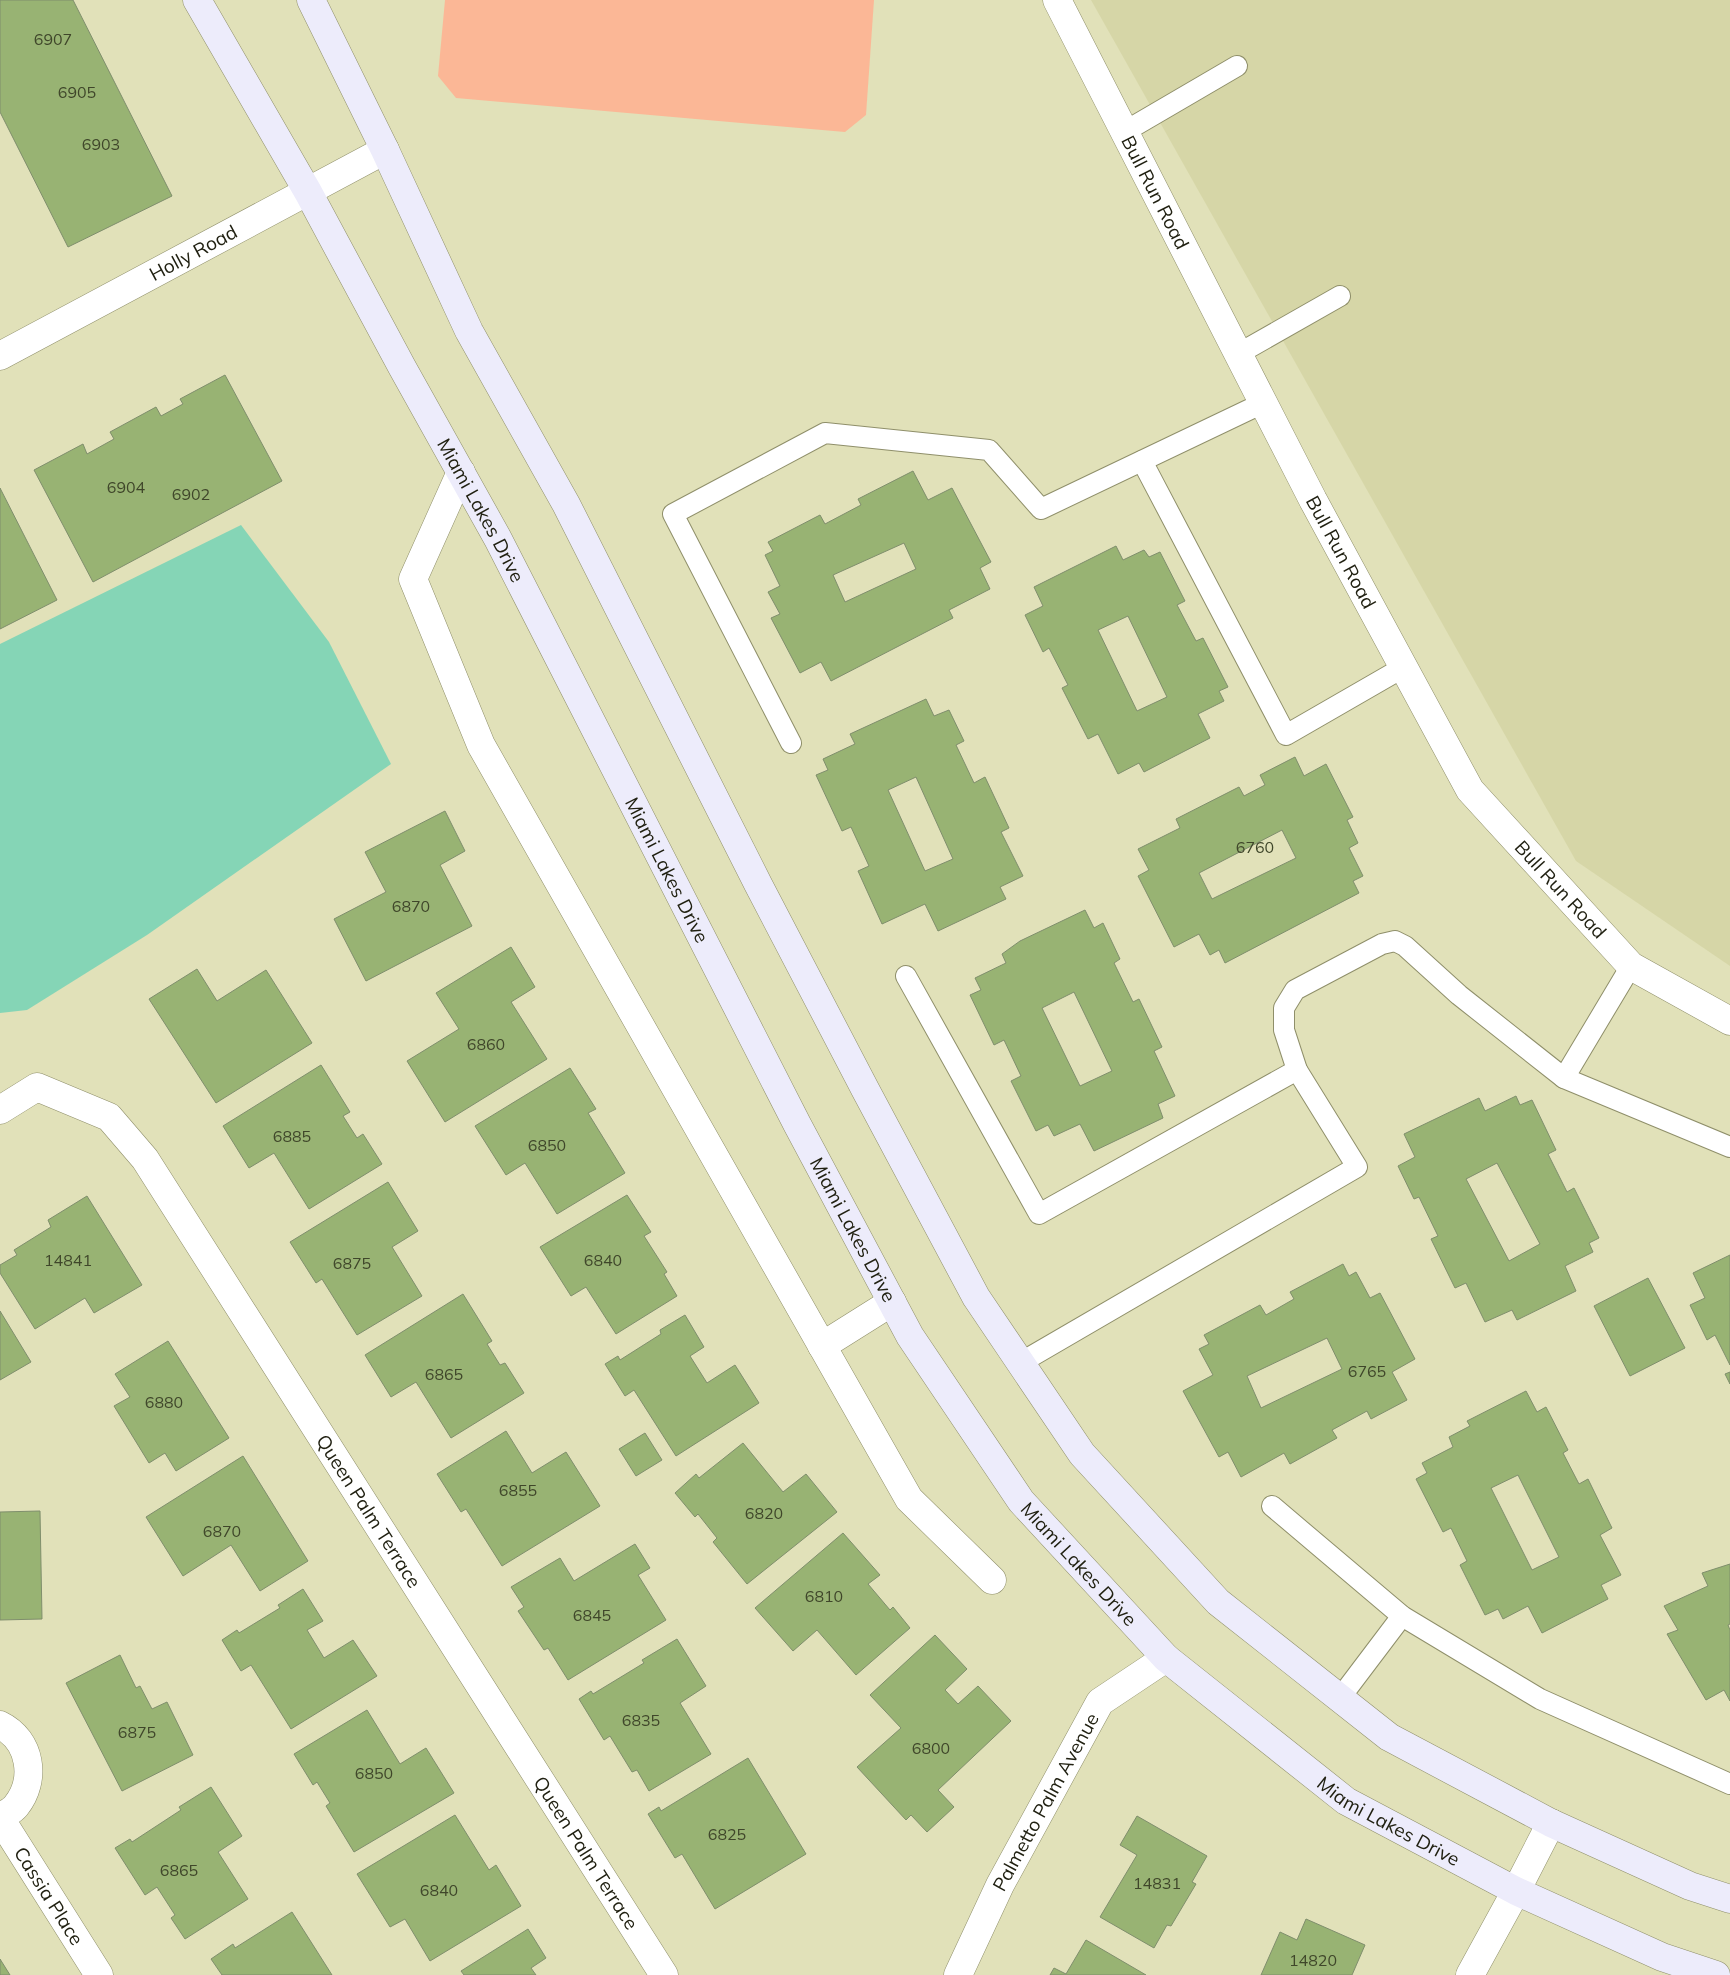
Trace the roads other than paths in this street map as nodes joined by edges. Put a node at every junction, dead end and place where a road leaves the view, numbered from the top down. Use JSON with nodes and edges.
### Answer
{"nodes":[{"id":1,"x":197,"y":0,"type":"edge"},
{"id":2,"x":311,"y":0,"type":"edge"},
{"id":3,"x":1057,"y":0,"type":"edge"},
{"id":4,"x":1237,"y":66,"type":"dead end"},
{"id":5,"x":1124,"y":132,"type":"junction"},
{"id":6,"x":385,"y":150,"type":"junction"},
{"id":7,"x":308,"y":192,"type":"junction"},
{"id":8,"x":1340,"y":296,"type":"dead end"},
{"id":9,"x":1238,"y":354,"type":"junction"},
{"id":10,"x":0,"y":356,"type":"edge"},
{"id":11,"x":1263,"y":403,"type":"junction"},
{"id":12,"x":1142,"y":461,"type":"junction"},
{"id":13,"x":460,"y":472,"type":"junction"},
{"id":14,"x":1404,"y":667,"type":"junction"},
{"id":15,"x":792,"y":744,"type":"dead end"},
{"id":16,"x":1630,"y":966,"type":"junction"},
{"id":17,"x":906,"y":976,"type":"dead end"},
{"id":18,"x":1730,"y":1021,"type":"edge"},
{"id":19,"x":1297,"y":1070,"type":"junction"},
{"id":20,"x":1564,"y":1078,"type":"junction"},
{"id":21,"x":0,"y":1110,"type":"edge"},
{"id":22,"x":1730,"y":1147,"type":"edge"},
{"id":23,"x":892,"y":1302,"type":"junction"},
{"id":24,"x":822,"y":1346,"type":"junction"},
{"id":25,"x":1020,"y":1363,"type":"junction"},
{"id":26,"x":1272,"y":1506,"type":"dead end"},
{"id":27,"x":992,"y":1580,"type":"dead end"},
{"id":28,"x":1402,"y":1616,"type":"junction"},
{"id":29,"x":1166,"y":1658,"type":"junction"},
{"id":30,"x":1340,"y":1698,"type":"junction"},
{"id":31,"x":0,"y":1725,"type":"edge"},
{"id":32,"x":1730,"y":1784,"type":"edge"},
{"id":33,"x":0,"y":1818,"type":"edge"},
{"id":34,"x":1551,"y":1822,"type":"junction"},
{"id":35,"x":1516,"y":1891,"type":"junction"},
{"id":36,"x":1730,"y":1900,"type":"edge"},
{"id":37,"x":99,"y":1975,"type":"edge"},
{"id":38,"x":664,"y":1975,"type":"edge"},
{"id":39,"x":958,"y":1975,"type":"edge"},
{"id":40,"x":1470,"y":1975,"type":"edge"},
{"id":41,"x":1716,"y":1975,"type":"edge"}],
"edges":[{"from":1,"to":7,"type":"main road","name":"Miami Lakes Drive"},
{"from":2,"to":6,"type":"main road"},
{"from":3,"to":5,"type":"street","name":"Bull Run Road"},
{"from":4,"to":5,"type":"lane"},
{"from":5,"to":9,"type":"street","name":"Bull Run Road"},
{"from":6,"to":7,"type":"street","name":"Holly Road"},
{"from":6,"to":25,"type":"main road"},
{"from":7,"to":10,"type":"street","name":"Holly Road"},
{"from":7,"to":13,"type":"main road","name":"Miami Lakes Drive"},
{"from":8,"to":9,"type":"lane"},
{"from":9,"to":11,"type":"street","name":"Bull Run Road"},
{"from":11,"to":12,"type":"lane"},
{"from":11,"to":14,"type":"street","name":"Bull Run Road"},
{"from":12,"to":14,"type":"lane"},
{"from":12,"to":15,"type":"lane"},
{"from":13,"to":23,"type":"main road","name":"Miami Lakes Drive"},
{"from":13,"to":24,"type":"street"},
{"from":14,"to":16,"type":"street","name":"Bull Run Road"},
{"from":16,"to":18,"type":"street","name":"Bull Run Road"},
{"from":16,"to":20,"type":"lane"},
{"from":17,"to":19,"type":"lane"},
{"from":19,"to":20,"type":"lane"},
{"from":19,"to":25,"type":"lane"},
{"from":20,"to":22,"type":"lane"},
{"from":21,"to":38,"type":"street","name":"Queen Palm Terrace"},
{"from":23,"to":24,"type":"street"},
{"from":23,"to":29,"type":"main road","name":"Miami Lakes Drive"},
{"from":24,"to":27,"type":"street"},
{"from":25,"to":30,"type":"main road"},
{"from":26,"to":28,"type":"lane"},
{"from":28,"to":30,"type":"lane"},
{"from":28,"to":32,"type":"lane"},
{"from":29,"to":35,"type":"main road","name":"Miami Lakes Drive"},
{"from":29,"to":39,"type":"street","name":"Palmetto Palm Avenue"},
{"from":30,"to":34,"type":"main road"},
{"from":31,"to":33,"type":"street","name":"Cassia Place"},
{"from":33,"to":37,"type":"street","name":"Cassia Place"},
{"from":34,"to":35,"type":"street"},
{"from":34,"to":36,"type":"main road"},
{"from":35,"to":40,"type":"street"},
{"from":35,"to":41,"type":"main road","name":"Miami Lakes Drive"}]}
